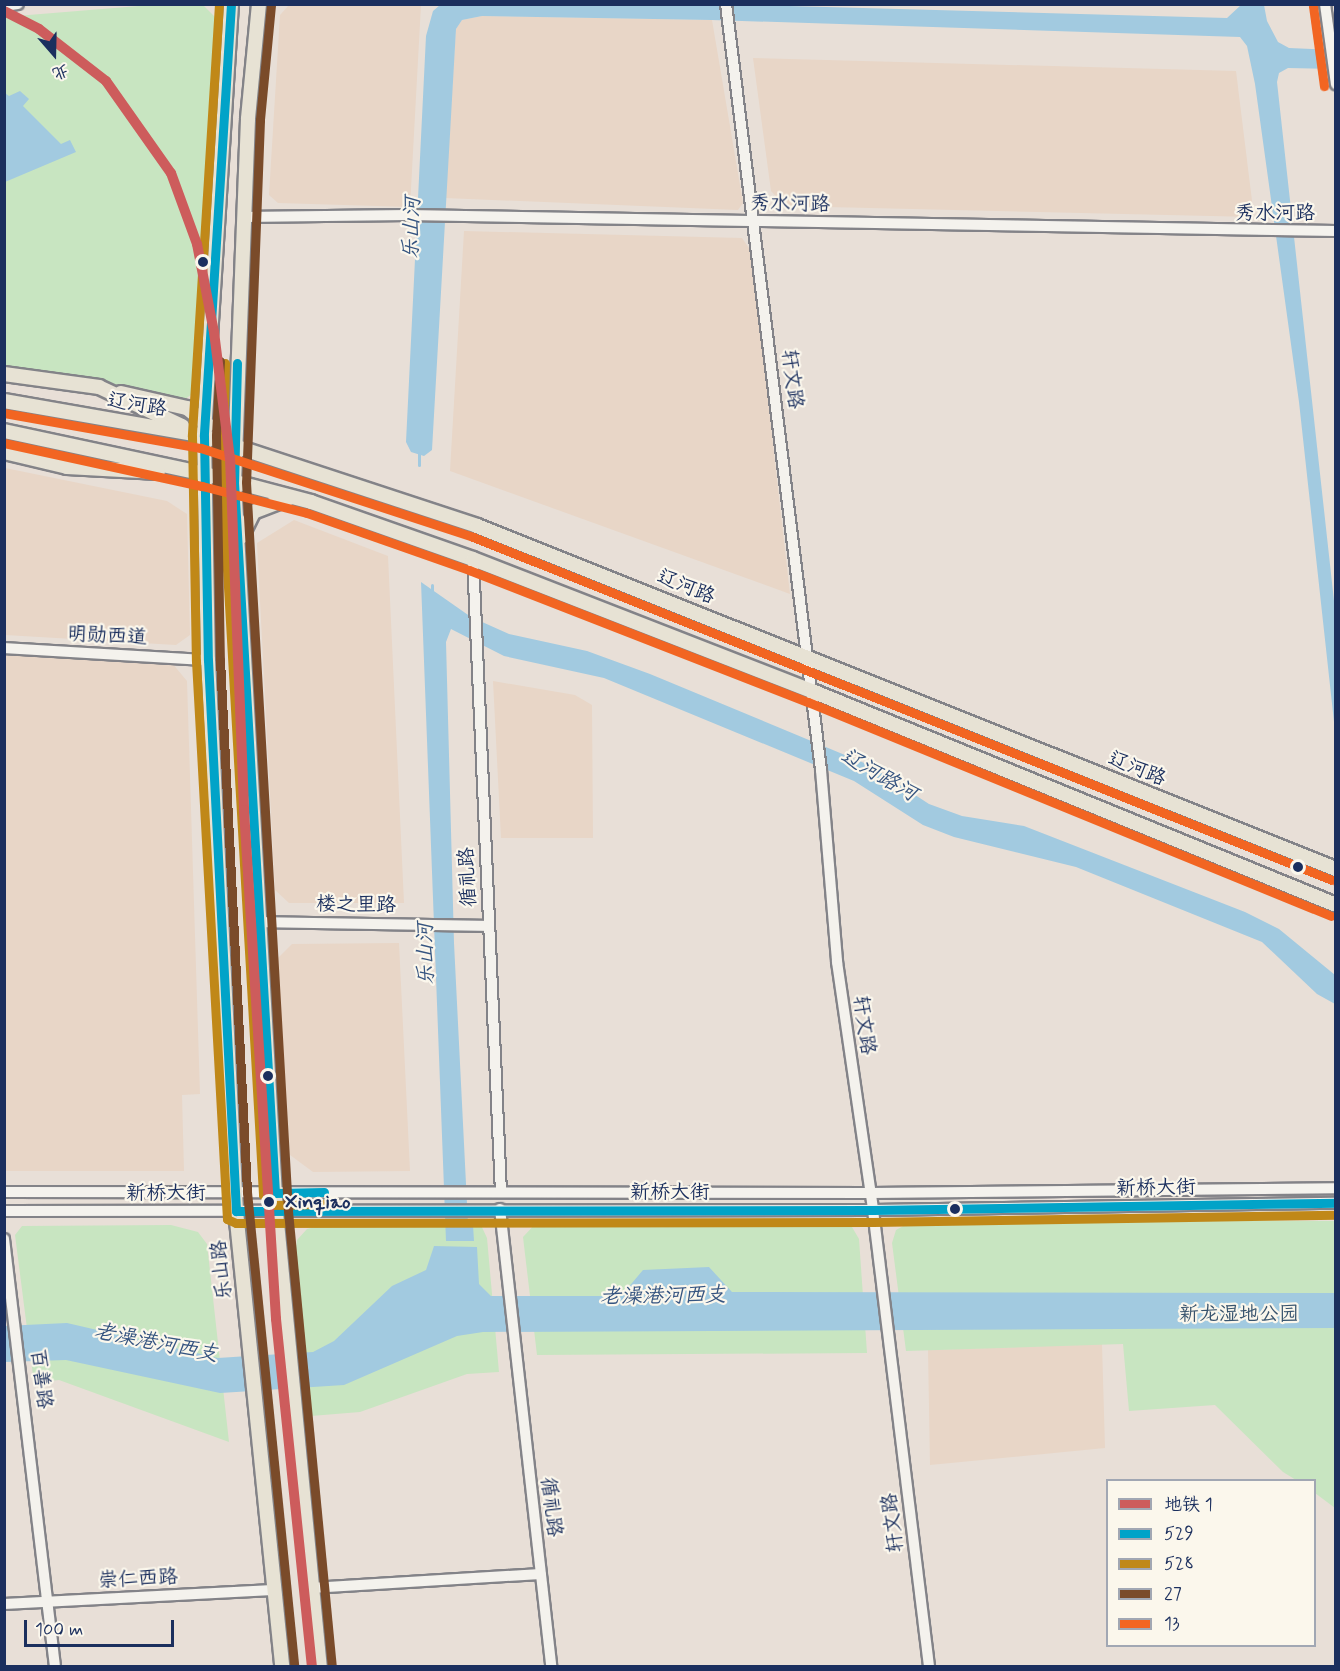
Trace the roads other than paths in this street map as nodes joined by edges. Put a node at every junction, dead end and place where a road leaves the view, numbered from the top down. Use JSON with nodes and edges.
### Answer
{"nodes":[{"id":1,"x":18,"y":4,"type":"edge"},
{"id":2,"x":231,"y":4,"type":"edge"},
{"id":3,"x":259,"y":4,"type":"edge"},
{"id":4,"x":726,"y":4,"type":"edge"},
{"id":5,"x":1325,"y":4,"type":"edge"},
{"id":6,"x":4,"y":6,"type":"edge"},
{"id":7,"x":1335,"y":77,"type":"edge"},
{"id":8,"x":1335,"y":84,"type":"edge"},
{"id":9,"x":243,"y":218,"type":"junction"},
{"id":10,"x":753,"y":222,"type":"junction"},
{"id":11,"x":1335,"y":231,"type":"edge"},
{"id":12,"x":4,"y":374,"type":"edge"},
{"id":13,"x":4,"y":401,"type":"edge"},
{"id":14,"x":204,"y":429,"type":"junction"},
{"id":15,"x":4,"y":431,"type":"edge"},
{"id":16,"x":234,"y":444,"type":"junction"},
{"id":17,"x":4,"y":452,"type":"edge"},
{"id":18,"x":205,"y":474,"type":"junction"},
{"id":19,"x":234,"y":482,"type":"junction"},
{"id":20,"x":291,"y":497,"type":"junction"},
{"id":21,"x":238,"y":551,"type":"junction"},
{"id":22,"x":473,"y":559,"type":"junction"},
{"id":23,"x":4,"y":648,"type":"edge"},
{"id":24,"x":808,"y":656,"type":"junction"},
{"id":25,"x":208,"y":660,"type":"junction"},
{"id":26,"x":812,"y":691,"type":"junction"},
{"id":27,"x":1335,"y":868,"type":"edge"},
{"id":28,"x":1335,"y":905,"type":"edge"},
{"id":29,"x":259,"y":922,"type":"junction"},
{"id":30,"x":488,"y":926,"type":"junction"},
{"id":31,"x":1335,"y":1188,"type":"edge"},
{"id":32,"x":4,"y":1192,"type":"edge"},
{"id":33,"x":501,"y":1192,"type":"junction"},
{"id":34,"x":235,"y":1193,"type":"junction"},
{"id":35,"x":275,"y":1193,"type":"junction"},
{"id":36,"x":871,"y":1193,"type":"junction"},
{"id":37,"x":1335,"y":1203,"type":"edge"},
{"id":38,"x":500,"y":1209,"type":"junction"},
{"id":39,"x":873,"y":1210,"type":"junction"},
{"id":40,"x":4,"y":1211,"type":"edge"},
{"id":41,"x":236,"y":1211,"type":"junction"},
{"id":42,"x":276,"y":1212,"type":"junction"},
{"id":43,"x":4,"y":1239,"type":"edge"},
{"id":44,"x":541,"y":1574,"type":"junction"},
{"id":45,"x":311,"y":1588,"type":"junction"},
{"id":46,"x":273,"y":1590,"type":"junction"},
{"id":47,"x":49,"y":1602,"type":"junction"},
{"id":48,"x":4,"y":1604,"type":"edge"},
{"id":49,"x":55,"y":1666,"type":"edge"},
{"id":50,"x":282,"y":1666,"type":"edge"},
{"id":51,"x":320,"y":1666,"type":"edge"},
{"id":52,"x":551,"y":1666,"type":"edge"},
{"id":53,"x":929,"y":1666,"type":"edge"}],
"edges":[{"from":1,"to":6,"type":"street"},
{"from":2,"to":14,"type":"main road","name":"乐山路"},
{"from":3,"to":9,"type":"main road"},
{"from":4,"to":10,"type":"street","name":"轩文路"},
{"from":5,"to":7,"type":"street"},
{"from":7,"to":8,"type":"street"},
{"from":9,"to":10,"type":"street","name":"秀水河路"},
{"from":9,"to":16,"type":"main road"},
{"from":10,"to":11,"type":"street","name":"秀水河路"},
{"from":10,"to":24,"type":"street","name":"轩文路"},
{"from":12,"to":14,"type":"main road"},
{"from":13,"to":14,"type":"main road","name":"辽河路"},
{"from":14,"to":16,"type":"main road","name":"辽河路"},
{"from":14,"to":18,"type":"main road","name":"乐山路"},
{"from":15,"to":18,"type":"main road"},
{"from":16,"to":19,"type":"main road"},
{"from":16,"to":24,"type":"main road","name":"辽河路"},
{"from":17,"to":18,"type":"main road"},
{"from":18,"to":19,"type":"main road"},
{"from":18,"to":25,"type":"main road","name":"乐山路"},
{"from":19,"to":20,"type":"main road"},
{"from":19,"to":21,"type":"main road"},
{"from":20,"to":21,"type":"main road"},
{"from":20,"to":22,"type":"main road"},
{"from":21,"to":29,"type":"main road"},
{"from":22,"to":26,"type":"main road"},
{"from":22,"to":30,"type":"street","name":"循礼路"},
{"from":23,"to":25,"type":"street","name":"明勋西道"},
{"from":24,"to":26,"type":"street","name":"轩文路"},
{"from":24,"to":27,"type":"main road","name":"辽河路"},
{"from":25,"to":34,"type":"main road","name":"乐山路"},
{"from":26,"to":28,"type":"main road"},
{"from":26,"to":36,"type":"street","name":"轩文路"},
{"from":29,"to":30,"type":"street","name":"楼之里路"},
{"from":29,"to":35,"type":"main road"},
{"from":30,"to":33,"type":"street","name":"循礼路"},
{"from":31,"to":36,"type":"street","name":"新桥大街"},
{"from":32,"to":34,"type":"street","name":"新桥大街"},
{"from":33,"to":35,"type":"street","name":"新桥大街"},
{"from":33,"to":36,"type":"street","name":"新桥大街"},
{"from":34,"to":35,"type":"street","name":"新桥大街"},
{"from":34,"to":41,"type":"main road","name":"乐山路"},
{"from":35,"to":42,"type":"main road"},
{"from":36,"to":39,"type":"street","name":"轩文路"},
{"from":37,"to":39,"type":"street","name":"新桥大街"},
{"from":38,"to":39,"type":"street","name":"新桥大街"},
{"from":38,"to":42,"type":"street","name":"新桥大街"},
{"from":38,"to":44,"type":"street","name":"循礼路"},
{"from":39,"to":53,"type":"street","name":"轩文路"},
{"from":40,"to":41,"type":"street","name":"新桥大街"},
{"from":41,"to":42,"type":"street","name":"新桥大街"},
{"from":41,"to":46,"type":"main road","name":"乐山路"},
{"from":42,"to":45,"type":"main road"},
{"from":43,"to":47,"type":"street","name":"百善路"},
{"from":44,"to":45,"type":"street"},
{"from":44,"to":52,"type":"street","name":"循礼路"},
{"from":45,"to":51,"type":"main road"},
{"from":46,"to":47,"type":"street","name":"崇仁西路"},
{"from":46,"to":50,"type":"main road","name":"乐山路"},
{"from":47,"to":48,"type":"street","name":"崇仁西路"},
{"from":47,"to":49,"type":"street","name":"百善路"}]}
